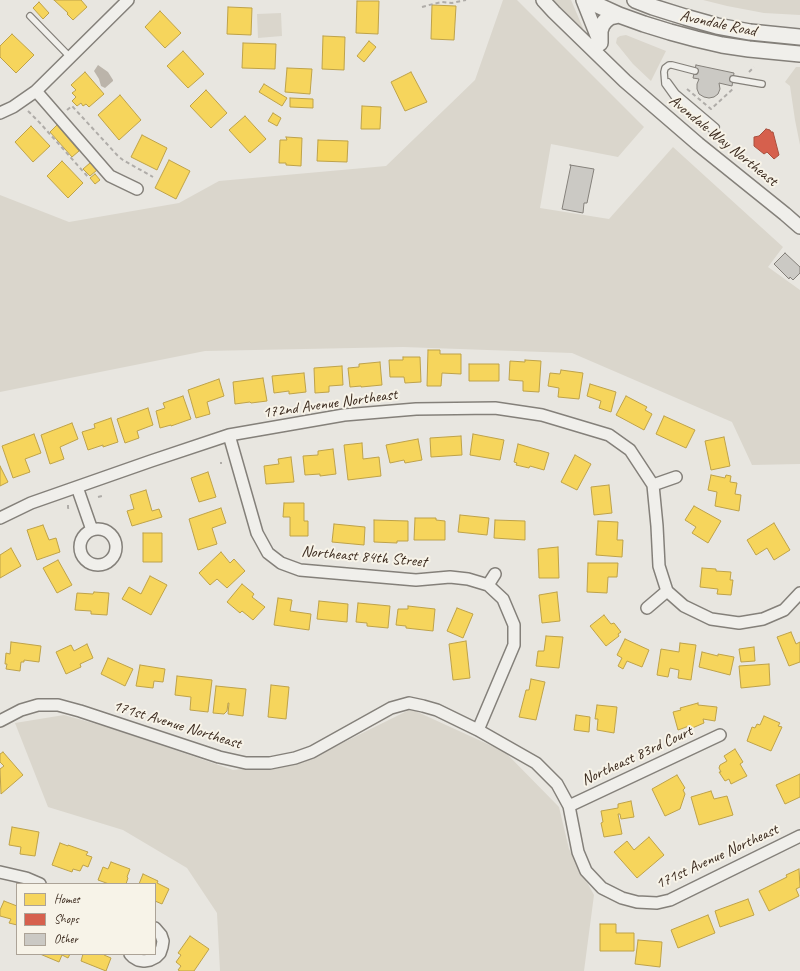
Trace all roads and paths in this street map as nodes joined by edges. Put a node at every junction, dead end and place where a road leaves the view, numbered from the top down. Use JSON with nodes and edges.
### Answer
{"nodes":[{"id":1,"x":128,"y":0,"type":"edge"},
{"id":2,"x":466,"y":0,"type":"edge"},
{"id":3,"x":543,"y":0,"type":"edge"},
{"id":4,"x":583,"y":0,"type":"edge"},
{"id":5,"x":586,"y":0,"type":"edge"},
{"id":6,"x":635,"y":0,"type":"edge"},
{"id":7,"x":422,"y":7,"type":"dead end"},
{"id":8,"x":619,"y":15,"type":"junction"},
{"id":9,"x":30,"y":16,"type":"dead end"},
{"id":10,"x":800,"y":37,"type":"edge"},
{"id":11,"x":600,"y":43,"type":"junction"},
{"id":12,"x":800,"y":54,"type":"edge"},
{"id":13,"x":70,"y":57,"type":"junction"},
{"id":14,"x":695,"y":70,"type":"dead end"},
{"id":15,"x":733,"y":79,"type":"dead end"},
{"id":16,"x":625,"y":81,"type":"junction"},
{"id":17,"x":762,"y":84,"type":"dead end"},
{"id":18,"x":738,"y":85,"type":"dead end"},
{"id":19,"x":685,"y":87,"type":"dead end"},
{"id":20,"x":36,"y":92,"type":"junction"},
{"id":21,"x":28,"y":111,"type":"dead end"},
{"id":22,"x":65,"y":112,"type":"dead end"},
{"id":23,"x":0,"y":113,"type":"edge"},
{"id":24,"x":714,"y":129,"type":"dead end"},
{"id":25,"x":153,"y":177,"type":"dead end"},
{"id":26,"x":89,"y":178,"type":"dead end"},
{"id":27,"x":137,"y":189,"type":"dead end"},
{"id":28,"x":800,"y":227,"type":"edge"},
{"id":29,"x":229,"y":436,"type":"junction"},
{"id":30,"x":676,"y":477,"type":"dead end"},
{"id":31,"x":653,"y":485,"type":"junction"},
{"id":32,"x":78,"y":486,"type":"junction"},
{"id":33,"x":102,"y":496,"type":"dead end"},
{"id":34,"x":98,"y":497,"type":"dead end"},
{"id":35,"x":68,"y":504,"type":"dead end"},
{"id":36,"x":71,"y":506,"type":"dead end"},
{"id":37,"x":0,"y":518,"type":"edge"},
{"id":38,"x":92,"y":530,"type":"dead end"},
{"id":39,"x":495,"y":574,"type":"dead end"},
{"id":40,"x":488,"y":585,"type":"junction"},
{"id":41,"x":667,"y":591,"type":"junction"},
{"id":42,"x":800,"y":593,"type":"edge"},
{"id":43,"x":647,"y":608,"type":"dead end"},
{"id":44,"x":0,"y":721,"type":"edge"},
{"id":45,"x":478,"y":730,"type":"junction"},
{"id":46,"x":720,"y":735,"type":"dead end"},
{"id":47,"x":569,"y":806,"type":"junction"},
{"id":48,"x":800,"y":836,"type":"edge"},
{"id":49,"x":0,"y":872,"type":"edge"},
{"id":50,"x":38,"y":883,"type":"edge"},
{"id":51,"x":156,"y":929,"type":"edge"},
{"id":52,"x":131,"y":955,"type":"edge"}],
"edges":[{"from":1,"to":13,"type":"street"},
{"from":2,"to":7,"type":"path"},
{"from":3,"to":16,"type":"street","name":"Avondale Way Northeast"},
{"from":4,"to":11,"type":"street","name":"Avondale Way Northeast"},
{"from":5,"to":8,"type":"main road","name":"Avondale Road"},
{"from":6,"to":10,"type":"main road","name":"Avondale Road"},
{"from":8,"to":11,"type":"main road"},
{"from":8,"to":12,"type":"main road","name":"Avondale Road"},
{"from":9,"to":13,"type":"lane"},
{"from":11,"to":16,"type":"street","name":"Avondale Way Northeast"},
{"from":13,"to":20,"type":"street"},
{"from":14,"to":24,"type":"lane"},
{"from":15,"to":17,"type":"lane"},
{"from":16,"to":28,"type":"street","name":"Avondale Way Northeast"},
{"from":18,"to":19,"type":"path"},
{"from":20,"to":23,"type":"street"},
{"from":20,"to":27,"type":"street"},
{"from":21,"to":26,"type":"path"},
{"from":22,"to":25,"type":"path"},
{"from":29,"to":31,"type":"street","name":"172nd Avenue Northeast"},
{"from":29,"to":32,"type":"street","name":"172nd Avenue Northeast"},
{"from":29,"to":40,"type":"street","name":"Northeast 84th Street"},
{"from":30,"to":31,"type":"street"},
{"from":31,"to":41,"type":"street","name":"172nd Avenue Northeast"},
{"from":32,"to":37,"type":"street","name":"172nd Avenue Northeast"},
{"from":32,"to":38,"type":"street"},
{"from":33,"to":34,"type":"path"},
{"from":35,"to":36,"type":"path"},
{"from":39,"to":40,"type":"street"},
{"from":40,"to":45,"type":"street","name":"Northeast 84th Street"},
{"from":41,"to":42,"type":"street"},
{"from":41,"to":43,"type":"street"},
{"from":44,"to":45,"type":"street","name":"171st Avenue Northeast"},
{"from":45,"to":47,"type":"street","name":"171st Avenue Northeast"},
{"from":46,"to":47,"type":"street","name":"Northeast 83rd Court"},
{"from":47,"to":48,"type":"street","name":"171st Avenue Northeast"},
{"from":49,"to":50,"type":"street"},
{"from":51,"to":52,"type":"street"}]}
